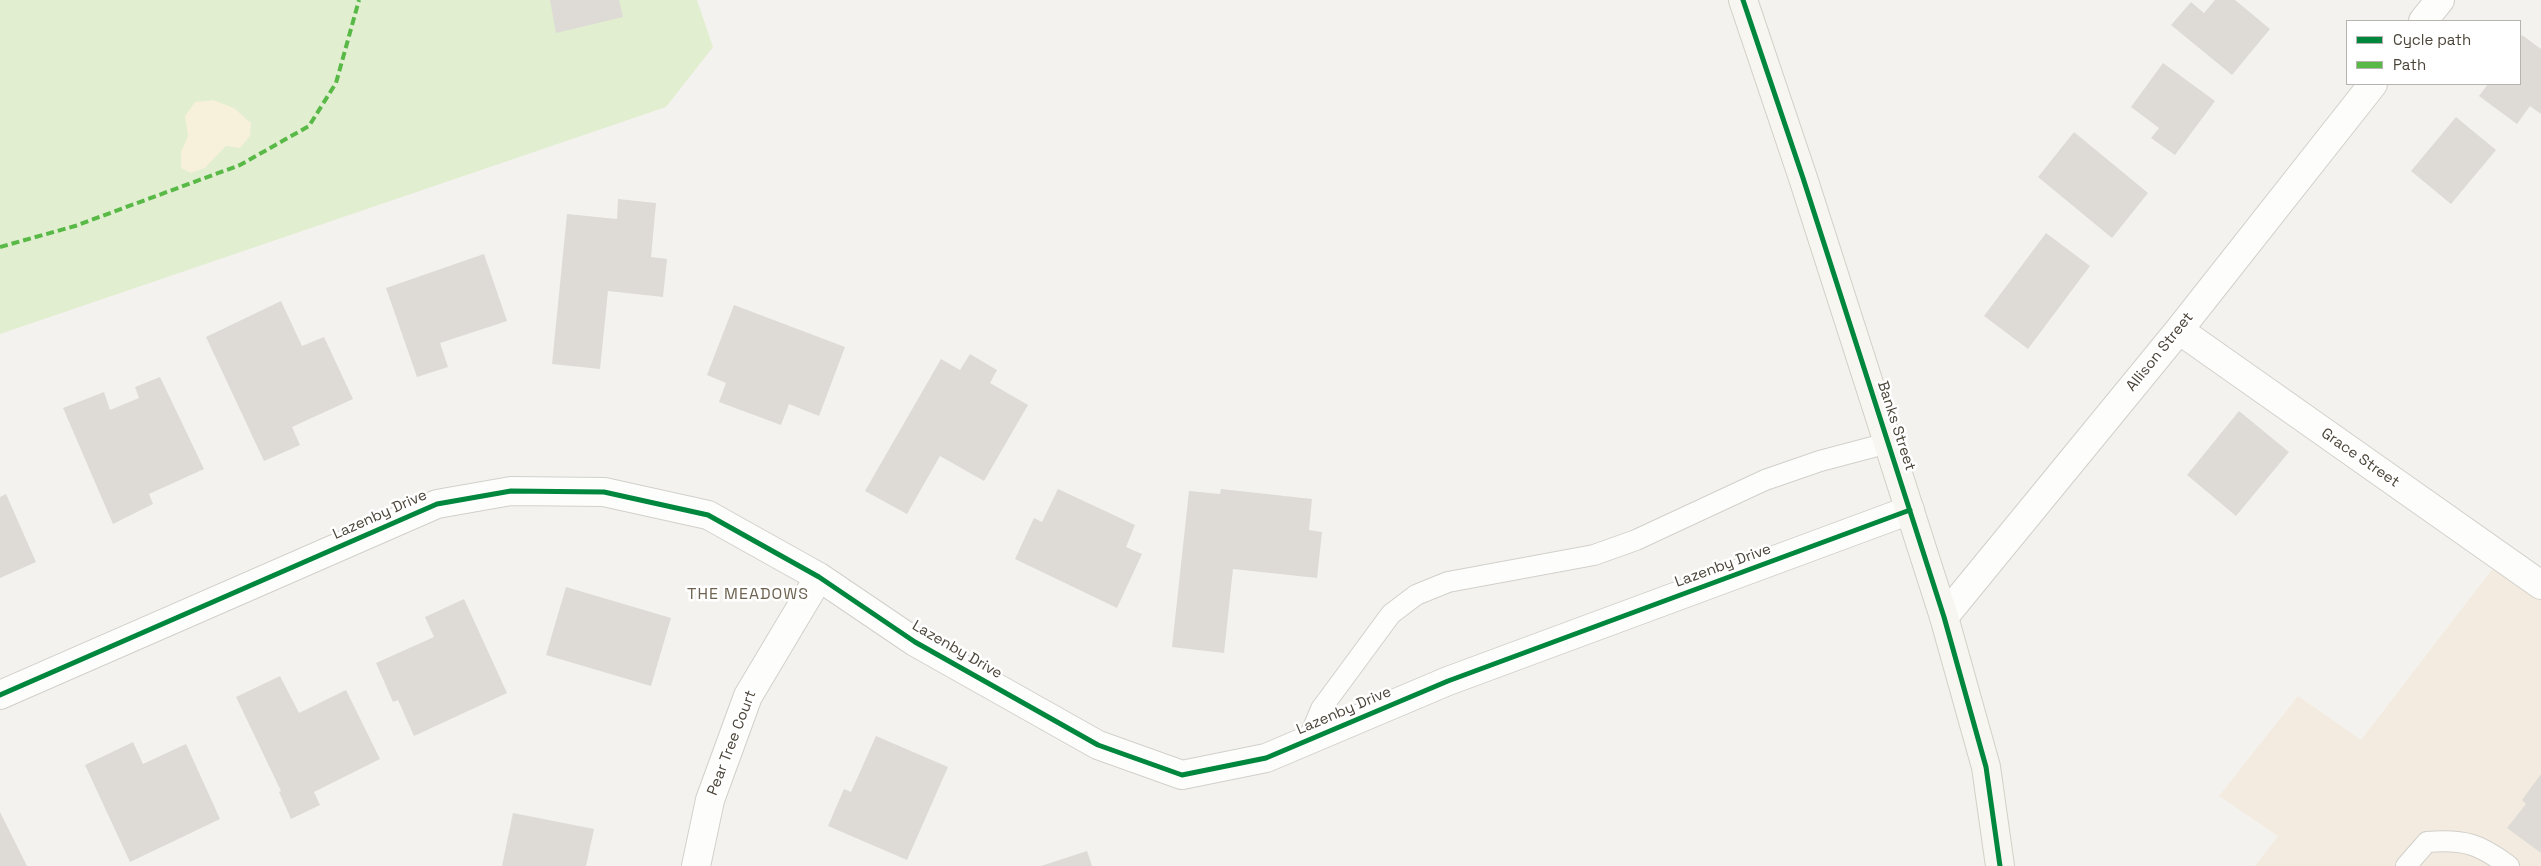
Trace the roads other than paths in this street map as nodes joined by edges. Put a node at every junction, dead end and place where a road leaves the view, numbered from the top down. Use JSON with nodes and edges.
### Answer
{"nodes":[{"id":1,"x":1743,"y":0,"type":"edge"},
{"id":2,"x":2440,"y":0,"type":"edge"},
{"id":3,"x":2424,"y":20,"type":"edge"},
{"id":4,"x":2372,"y":85,"type":"edge"},
{"id":5,"x":2179,"y":330,"type":"junction"},
{"id":6,"x":1888,"y":443,"type":"junction"},
{"id":7,"x":1910,"y":510,"type":"junction"},
{"id":8,"x":819,"y":577,"type":"junction"},
{"id":9,"x":2541,"y":586,"type":"edge"},
{"id":10,"x":1944,"y":617,"type":"junction"},
{"id":11,"x":0,"y":695,"type":"edge"},
{"id":12,"x":1308,"y":740,"type":"junction"},
{"id":13,"x":696,"y":866,"type":"edge"},
{"id":14,"x":2000,"y":866,"type":"edge"},
{"id":15,"x":2406,"y":866,"type":"edge"},
{"id":16,"x":2509,"y":866,"type":"edge"}],
"edges":[{"from":1,"to":6,"type":"street","name":"Banks Street"},
{"from":2,"to":3,"type":"street"},
{"from":4,"to":5,"type":"street","name":"Allison Street"},
{"from":5,"to":9,"type":"street","name":"Grace Street"},
{"from":5,"to":10,"type":"street","name":"Allison Street"},
{"from":6,"to":7,"type":"street","name":"Banks Street"},
{"from":6,"to":12,"type":"lane"},
{"from":7,"to":10,"type":"street","name":"Banks Street"},
{"from":7,"to":12,"type":"street","name":"Lazenby Drive"},
{"from":8,"to":11,"type":"street","name":"Lazenby Drive"},
{"from":8,"to":12,"type":"street","name":"Lazenby Drive"},
{"from":8,"to":13,"type":"street","name":"Pear Tree Court"},
{"from":10,"to":14,"type":"street","name":"Banks Street"},
{"from":15,"to":16,"type":"lane"}]}
